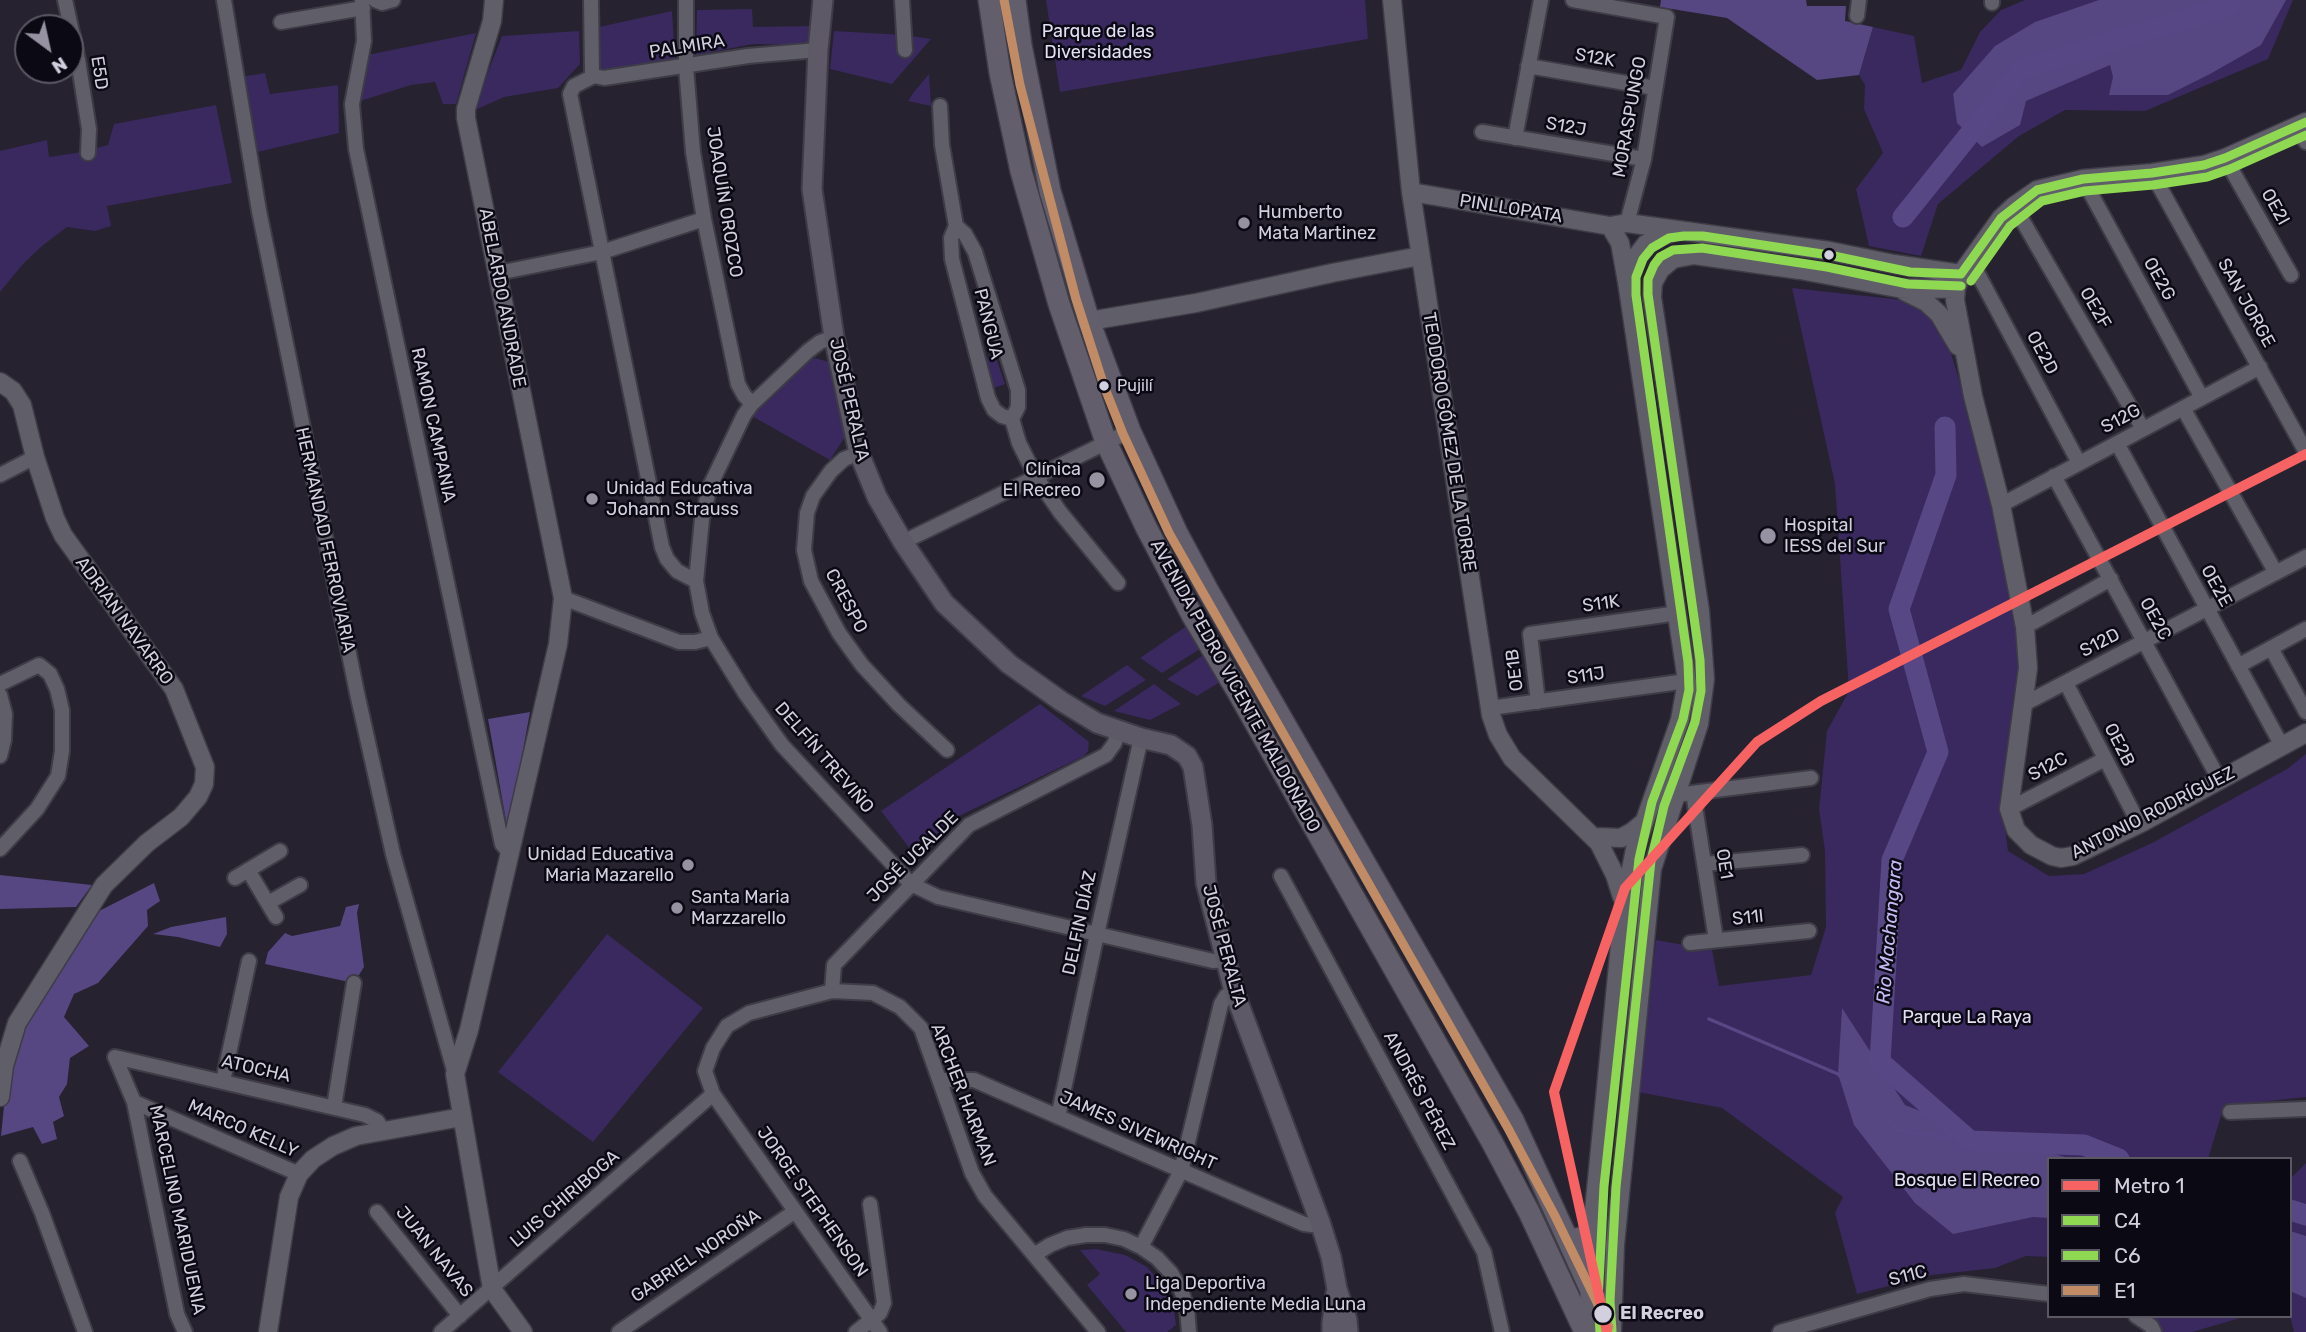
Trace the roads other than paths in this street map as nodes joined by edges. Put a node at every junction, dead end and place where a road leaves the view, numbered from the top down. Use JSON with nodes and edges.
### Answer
{"nodes":[{"id":1,"x":65,"y":0,"type":"edge"},
{"id":2,"x":224,"y":0,"type":"edge"},
{"id":3,"x":393,"y":0,"type":"edge"},
{"id":4,"x":494,"y":0,"type":"edge"},
{"id":5,"x":591,"y":0,"type":"edge"},
{"id":6,"x":686,"y":0,"type":"edge"},
{"id":7,"x":823,"y":0,"type":"edge"},
{"id":8,"x":902,"y":0,"type":"edge"},
{"id":9,"x":989,"y":0,"type":"edge"},
{"id":10,"x":1015,"y":0,"type":"edge"},
{"id":11,"x":1392,"y":0,"type":"edge"},
{"id":12,"x":1541,"y":0,"type":"edge"},
{"id":13,"x":1573,"y":0,"type":"edge"},
{"id":14,"x":1859,"y":0,"type":"edge"},
{"id":15,"x":367,"y":3,"type":"edge"},
{"id":16,"x":1857,"y":16,"type":"dead end"},
{"id":17,"x":281,"y":22,"type":"dead end"},
{"id":18,"x":818,"y":50,"type":"junction"},
{"id":19,"x":905,"y":50,"type":"dead end"},
{"id":20,"x":1528,"y":66,"type":"junction"},
{"id":21,"x":686,"y":67,"type":"junction"},
{"id":22,"x":594,"y":76,"type":"junction"},
{"id":23,"x":1655,"y":88,"type":"junction"},
{"id":24,"x":940,"y":106,"type":"dead end"},
{"id":25,"x":2302,"y":124,"type":"edge"},
{"id":26,"x":1482,"y":132,"type":"dead end"},
{"id":27,"x":1515,"y":138,"type":"junction"},
{"id":28,"x":2306,"y":142,"type":"edge"},
{"id":29,"x":88,"y":153,"type":"dead end"},
{"id":30,"x":2225,"y":158,"type":"junction"},
{"id":31,"x":1644,"y":159,"type":"junction"},
{"id":32,"x":2152,"y":173,"type":"junction"},
{"id":33,"x":2082,"y":179,"type":"junction"},
{"id":34,"x":1411,"y":192,"type":"junction"},
{"id":35,"x":2014,"y":206,"type":"junction"},
{"id":36,"x":704,"y":219,"type":"junction"},
{"id":37,"x":1619,"y":225,"type":"junction"},
{"id":38,"x":956,"y":226,"type":"junction"},
{"id":39,"x":1687,"y":231,"type":"junction"},
{"id":40,"x":1646,"y":244,"type":"junction"},
{"id":41,"x":601,"y":252,"type":"junction"},
{"id":42,"x":1420,"y":256,"type":"junction"},
{"id":43,"x":1673,"y":259,"type":"junction"},
{"id":44,"x":503,"y":272,"type":"dead end"},
{"id":45,"x":1963,"y":275,"type":"junction"},
{"id":46,"x":2291,"y":275,"type":"dead end"},
{"id":47,"x":1628,"y":282,"type":"junction"},
{"id":48,"x":1897,"y":288,"type":"junction"},
{"id":49,"x":1089,"y":321,"type":"junction"},
{"id":50,"x":834,"y":337,"type":"junction"},
{"id":51,"x":1966,"y":362,"type":"junction"},
{"id":52,"x":2260,"y":367,"type":"junction"},
{"id":53,"x":0,"y":382,"type":"edge"},
{"id":54,"x":2202,"y":398,"type":"junction"},
{"id":55,"x":752,"y":404,"type":"junction"},
{"id":56,"x":2183,"y":408,"type":"junction"},
{"id":57,"x":1012,"y":419,"type":"junction"},
{"id":58,"x":2143,"y":429,"type":"junction"},
{"id":59,"x":1130,"y":431,"type":"junction"},
{"id":60,"x":1106,"y":442,"type":"junction"},
{"id":61,"x":2116,"y":443,"type":"junction"},
{"id":62,"x":2306,"y":452,"type":"edge"},
{"id":63,"x":859,"y":453,"type":"junction"},
{"id":64,"x":35,"y":457,"type":"junction"},
{"id":65,"x":2080,"y":463,"type":"junction"},
{"id":66,"x":0,"y":475,"type":"edge"},
{"id":67,"x":2054,"y":476,"type":"junction"},
{"id":68,"x":1037,"y":477,"type":"junction"},
{"id":69,"x":2001,"y":505,"type":"junction"},
{"id":70,"x":903,"y":542,"type":"junction"},
{"id":71,"x":2306,"y":557,"type":"edge"},
{"id":72,"x":2276,"y":573,"type":"junction"},
{"id":73,"x":2111,"y":579,"type":"junction"},
{"id":74,"x":696,"y":581,"type":"junction"},
{"id":75,"x":1118,"y":583,"type":"dead end"},
{"id":76,"x":563,"y":598,"type":"junction"},
{"id":77,"x":2207,"y":610,"type":"junction"},
{"id":78,"x":1678,"y":613,"type":"junction"},
{"id":79,"x":2025,"y":627,"type":"junction"},
{"id":80,"x":2306,"y":629,"type":"edge"},
{"id":81,"x":1530,"y":634,"type":"joint"},
{"id":82,"x":711,"y":638,"type":"junction"},
{"id":83,"x":2146,"y":642,"type":"junction"},
{"id":84,"x":2271,"y":648,"type":"junction"},
{"id":85,"x":2238,"y":666,"type":"junction"},
{"id":86,"x":1687,"y":681,"type":"junction"},
{"id":87,"x":2066,"y":683,"type":"junction"},
{"id":88,"x":0,"y":684,"type":"edge"},
{"id":89,"x":0,"y":695,"type":"edge"},
{"id":90,"x":1538,"y":702,"type":"junction"},
{"id":91,"x":2024,"y":704,"type":"junction"},
{"id":92,"x":1490,"y":708,"type":"junction"},
{"id":93,"x":2306,"y":712,"type":"edge"},
{"id":94,"x":1119,"y":732,"type":"junction"},
{"id":95,"x":2306,"y":733,"type":"edge"},
{"id":96,"x":1141,"y":738,"type":"junction"},
{"id":97,"x":2283,"y":746,"type":"junction"},
{"id":98,"x":947,"y":750,"type":"dead end"},
{"id":99,"x":0,"y":755,"type":"edge"},
{"id":100,"x":2105,"y":759,"type":"junction"},
{"id":101,"x":1811,"y":778,"type":"dead end"},
{"id":102,"x":2220,"y":781,"type":"junction"},
{"id":103,"x":1655,"y":790,"type":"junction"},
{"id":104,"x":1684,"y":794,"type":"junction"},
{"id":105,"x":2009,"y":809,"type":"junction"},
{"id":106,"x":1643,"y":823,"type":"junction"},
{"id":107,"x":2139,"y":824,"type":"junction"},
{"id":108,"x":1597,"y":840,"type":"junction"},
{"id":109,"x":0,"y":849,"type":"edge"},
{"id":110,"x":280,"y":851,"type":"dead end"},
{"id":111,"x":510,"y":853,"type":"junction"},
{"id":112,"x":1802,"y":855,"type":"dead end"},
{"id":113,"x":1704,"y":864,"type":"junction"},
{"id":114,"x":248,"y":870,"type":"junction"},
{"id":115,"x":1281,"y":876,"type":"dead end"},
{"id":116,"x":235,"y":878,"type":"dead end"},
{"id":117,"x":1628,"y":879,"type":"junction"},
{"id":118,"x":911,"y":884,"type":"junction"},
{"id":119,"x":300,"y":885,"type":"dead end"},
{"id":120,"x":268,"y":903,"type":"junction"},
{"id":121,"x":1624,"y":904,"type":"junction"},
{"id":122,"x":276,"y":917,"type":"dead end"},
{"id":123,"x":1809,"y":931,"type":"dead end"},
{"id":124,"x":1097,"y":934,"type":"junction"},
{"id":125,"x":1716,"y":940,"type":"junction"},
{"id":126,"x":1690,"y":943,"type":"dead end"},
{"id":127,"x":1226,"y":960,"type":"junction"},
{"id":128,"x":249,"y":961,"type":"dead end"},
{"id":129,"x":354,"y":983,"type":"dead end"},
{"id":130,"x":832,"y":991,"type":"junction"},
{"id":131,"x":1234,"y":991,"type":"junction"},
{"id":132,"x":115,"y":1057,"type":"joint"},
{"id":133,"x":455,"y":1074,"type":"junction"},
{"id":134,"x":940,"y":1080,"type":"junction"},
{"id":135,"x":223,"y":1081,"type":"junction"},
{"id":136,"x":713,"y":1094,"type":"junction"},
{"id":137,"x":0,"y":1097,"type":"edge"},
{"id":138,"x":134,"y":1102,"type":"junction"},
{"id":139,"x":334,"y":1107,"type":"junction"},
{"id":140,"x":2306,"y":1109,"type":"edge"},
{"id":141,"x":2230,"y":1112,"type":"dead end"},
{"id":142,"x":462,"y":1116,"type":"junction"},
{"id":143,"x":1058,"y":1117,"type":"junction"},
{"id":144,"x":383,"y":1130,"type":"junction"},
{"id":145,"x":20,"y":1161,"type":"dead end"},
{"id":146,"x":1181,"y":1171,"type":"junction"},
{"id":147,"x":299,"y":1174,"type":"junction"},
{"id":148,"x":870,"y":1204,"type":"dead end"},
{"id":149,"x":377,"y":1212,"type":"dead end"},
{"id":150,"x":794,"y":1212,"type":"junction"},
{"id":151,"x":1320,"y":1222,"type":"junction"},
{"id":152,"x":1592,"y":1231,"type":"junction"},
{"id":153,"x":1569,"y":1240,"type":"junction"},
{"id":154,"x":1141,"y":1247,"type":"junction"},
{"id":155,"x":1034,"y":1255,"type":"junction"},
{"id":156,"x":1589,"y":1282,"type":"junction"},
{"id":157,"x":492,"y":1289,"type":"junction"},
{"id":158,"x":1337,"y":1289,"type":"junction"},
{"id":159,"x":2047,"y":1294,"type":"edge"},
{"id":160,"x":460,"y":1316,"type":"junction"},
{"id":161,"x":2139,"y":1318,"type":"edge"},
{"id":162,"x":876,"y":1326,"type":"edge"},
{"id":163,"x":85,"y":1332,"type":"edge"},
{"id":164,"x":185,"y":1332,"type":"edge"},
{"id":165,"x":268,"y":1332,"type":"edge"},
{"id":166,"x":441,"y":1332,"type":"edge"},
{"id":167,"x":523,"y":1332,"type":"edge"},
{"id":168,"x":619,"y":1332,"type":"edge"},
{"id":169,"x":856,"y":1332,"type":"edge"},
{"id":170,"x":1098,"y":1332,"type":"edge"},
{"id":171,"x":1189,"y":1332,"type":"edge"},
{"id":172,"x":1332,"y":1332,"type":"edge"},
{"id":173,"x":1348,"y":1332,"type":"edge"},
{"id":174,"x":1502,"y":1332,"type":"edge"},
{"id":175,"x":1587,"y":1332,"type":"edge"},
{"id":176,"x":1611,"y":1332,"type":"edge"},
{"id":177,"x":1780,"y":1332,"type":"edge"},
{"id":178,"x":2154,"y":1332,"type":"edge"}],
"edges":[{"from":1,"to":29,"type":"street","name":"E5D"},
{"from":2,"to":133,"type":"street","name":"HERMANDAD FERROVIARIA"},
{"from":3,"to":15,"type":"street"},
{"from":4,"to":76,"type":"street","name":"ABELARDO ANDRADE"},
{"from":5,"to":22,"type":"street"},
{"from":6,"to":21,"type":"street","name":"JOAQUÍN OROZCO"},
{"from":7,"to":18,"type":"main road","name":"JOSÉ PERALTA"},
{"from":8,"to":19,"type":"street"},
{"from":9,"to":60,"type":"main road","name":"AVENIDA PEDRO VICENTE MALDONADO"},
{"from":10,"to":49,"type":"main road","name":"AVENIDA PEDRO VICENTE MALDONADO"},
{"from":11,"to":34,"type":"street","name":"TEODORO GÓMEZ DE LA TORRE"},
{"from":12,"to":20,"type":"street"},
{"from":13,"to":23,"type":"street","name":"MORASPUNGO"},
{"from":14,"to":16,"type":"street"},
{"from":15,"to":17,"type":"street"},
{"from":15,"to":111,"type":"street","name":"RAMON CAMPANIA"},
{"from":18,"to":21,"type":"street","name":"PALMIRA"},
{"from":18,"to":50,"type":"main road","name":"JOSÉ PERALTA"},
{"from":20,"to":23,"type":"street","name":"S12K"},
{"from":20,"to":27,"type":"street"},
{"from":21,"to":22,"type":"street","name":"PALMIRA"},
{"from":21,"to":36,"type":"street","name":"JOAQUÍN OROZCO"},
{"from":22,"to":41,"type":"street"},
{"from":23,"to":31,"type":"street","name":"MORASPUNGO"},
{"from":24,"to":38,"type":"street","name":"PANGUA"},
{"from":25,"to":28,"type":"street"},
{"from":25,"to":30,"type":"street"},
{"from":26,"to":27,"type":"street","name":"S12J"},
{"from":27,"to":31,"type":"street","name":"S12J"},
{"from":30,"to":32,"type":"street"},
{"from":30,"to":46,"type":"street","name":"OE2I"},
{"from":31,"to":37,"type":"street","name":"MORASPUNGO"},
{"from":32,"to":33,"type":"street"},
{"from":32,"to":52,"type":"street","name":"SAN JORGE"},
{"from":33,"to":35,"type":"street"},
{"from":33,"to":54,"type":"street","name":"OE2G"},
{"from":34,"to":37,"type":"street","name":"PINLLOPATA"},
{"from":34,"to":42,"type":"street","name":"TEODORO GÓMEZ DE LA TORRE"},
{"from":35,"to":45,"type":"street"},
{"from":35,"to":58,"type":"street","name":"OE2F"},
{"from":36,"to":41,"type":"street"},
{"from":36,"to":55,"type":"street","name":"JOAQUÍN OROZCO"},
{"from":37,"to":39,"type":"street","name":"PINLLOPATA"},
{"from":37,"to":40,"type":"street","name":"PINLLOPATA"},
{"from":37,"to":47,"type":"street"},
{"from":38,"to":57,"type":"street","name":"PANGUA"},
{"from":38,"to":57,"type":"street","name":"PANGUA"},
{"from":39,"to":40,"type":"street","name":"PINLLOPATA"},
{"from":39,"to":45,"type":"street","name":"PINLLOPATA"},
{"from":40,"to":43,"type":"street","name":"PINLLOPATA"},
{"from":40,"to":47,"type":"street"},
{"from":41,"to":44,"type":"street"},
{"from":41,"to":74,"type":"street"},
{"from":42,"to":49,"type":"street"},
{"from":42,"to":92,"type":"street","name":"TEODORO GÓMEZ DE LA TORRE"},
{"from":43,"to":48,"type":"street"},
{"from":43,"to":104,"type":"street"},
{"from":45,"to":48,"type":"street"},
{"from":45,"to":51,"type":"street"},
{"from":45,"to":65,"type":"street","name":"OE2D"},
{"from":47,"to":78,"type":"street"},
{"from":48,"to":51,"type":"street"},
{"from":49,"to":59,"type":"main road","name":"AVENIDA PEDRO VICENTE MALDONADO"},
{"from":50,"to":55,"type":"street","name":"DELFÍN TREVIÑO"},
{"from":50,"to":63,"type":"main road","name":"JOSÉ PERALTA"},
{"from":51,"to":69,"type":"street"},
{"from":52,"to":54,"type":"street","name":"S12G"},
{"from":52,"to":62,"type":"street","name":"SAN JORGE"},
{"from":53,"to":64,"type":"street","name":"ADRIAN NAVARRO"},
{"from":54,"to":56,"type":"street","name":"S12G"},
{"from":55,"to":74,"type":"street","name":"DELFÍN TREVIÑO"},
{"from":56,"to":58,"type":"street","name":"S12G"},
{"from":56,"to":72,"type":"street"},
{"from":57,"to":68,"type":"street","name":"PANGUA"},
{"from":58,"to":61,"type":"street","name":"S12G"},
{"from":59,"to":60,"type":"street"},
{"from":59,"to":153,"type":"main road","name":"AVENIDA PEDRO VICENTE MALDONADO"},
{"from":60,"to":68,"type":"street"},
{"from":60,"to":175,"type":"main road","name":"AVENIDA PEDRO VICENTE MALDONADO"},
{"from":61,"to":65,"type":"street","name":"S12G"},
{"from":61,"to":77,"type":"street","name":"OE2E"},
{"from":63,"to":70,"type":"main road","name":"JOSÉ PERALTA"},
{"from":63,"to":98,"type":"street","name":"CRESPO"},
{"from":64,"to":66,"type":"street"},
{"from":64,"to":137,"type":"street","name":"ADRIAN NAVARRO"},
{"from":65,"to":67,"type":"street","name":"S12G"},
{"from":67,"to":69,"type":"street","name":"S12G"},
{"from":67,"to":73,"type":"street","name":"OE2C"},
{"from":68,"to":70,"type":"street"},
{"from":68,"to":75,"type":"street","name":"PANGUA"},
{"from":69,"to":79,"type":"street"},
{"from":70,"to":94,"type":"main road","name":"JOSÉ PERALTA"},
{"from":71,"to":72,"type":"street","name":"S12D"},
{"from":72,"to":77,"type":"street","name":"S12D"},
{"from":73,"to":79,"type":"street"},
{"from":73,"to":83,"type":"street","name":"OE2C"},
{"from":74,"to":82,"type":"street","name":"DELFÍN TREVIÑO"},
{"from":76,"to":82,"type":"street"},
{"from":76,"to":111,"type":"street","name":"HERMANDAD FERROVIARIA"},
{"from":77,"to":83,"type":"street","name":"S12D"},
{"from":77,"to":85,"type":"street","name":"OE2E"},
{"from":78,"to":81,"type":"street","name":"S11K"},
{"from":78,"to":86,"type":"street"},
{"from":79,"to":91,"type":"street"},
{"from":80,"to":84,"type":"street"},
{"from":81,"to":90,"type":"street","name":"OE1B"},
{"from":82,"to":118,"type":"street","name":"DELFÍN TREVIÑO"},
{"from":83,"to":87,"type":"street","name":"S12D"},
{"from":83,"to":102,"type":"street","name":"OE2C"},
{"from":84,"to":85,"type":"street"},
{"from":84,"to":93,"type":"street"},
{"from":85,"to":97,"type":"street","name":"OE2E"},
{"from":86,"to":90,"type":"street","name":"S11J"},
{"from":86,"to":103,"type":"street"},
{"from":87,"to":91,"type":"street","name":"S12D"},
{"from":87,"to":100,"type":"street","name":"OE2B"},
{"from":88,"to":109,"type":"street"},
{"from":89,"to":99,"type":"street"},
{"from":90,"to":92,"type":"street","name":"S11J"},
{"from":91,"to":105,"type":"street"},
{"from":92,"to":108,"type":"street","name":"TEODORO GÓMEZ DE LA TORRE"},
{"from":94,"to":96,"type":"main road","name":"JOSÉ PERALTA"},
{"from":94,"to":118,"type":"street","name":"JOSÉ UGALDE"},
{"from":95,"to":97,"type":"street","name":"ANTONIO RODRÍGUEZ"},
{"from":96,"to":124,"type":"street","name":"DELFIN DÍAZ"},
{"from":96,"to":127,"type":"main road","name":"JOSÉ PERALTA"},
{"from":97,"to":102,"type":"street","name":"ANTONIO RODRÍGUEZ"},
{"from":100,"to":105,"type":"street","name":"S12C"},
{"from":100,"to":107,"type":"street","name":"OE2B"},
{"from":101,"to":104,"type":"street"},
{"from":102,"to":107,"type":"street","name":"ANTONIO RODRÍGUEZ"},
{"from":103,"to":104,"type":"street"},
{"from":103,"to":106,"type":"street"},
{"from":104,"to":113,"type":"street","name":"OE1"},
{"from":104,"to":176,"type":"street"},
{"from":105,"to":107,"type":"street","name":"ANTONIO RODRÍGUEZ"},
{"from":106,"to":108,"type":"street"},
{"from":106,"to":117,"type":"street"},
{"from":108,"to":117,"type":"street","name":"TEODORO GÓMEZ DE LA TORRE"},
{"from":108,"to":121,"type":"street","name":"TEODORO GÓMEZ DE LA TORRE"},
{"from":110,"to":114,"type":"street"},
{"from":111,"to":133,"type":"street","name":"HERMANDAD FERROVIARIA"},
{"from":112,"to":113,"type":"street"},
{"from":113,"to":125,"type":"street","name":"OE1"},
{"from":114,"to":116,"type":"street"},
{"from":114,"to":120,"type":"street"},
{"from":115,"to":174,"type":"street","name":"ANDRÉS PÉREZ"},
{"from":117,"to":121,"type":"street"},
{"from":118,"to":124,"type":"street","name":"DELFÍN TREVIÑO"},
{"from":118,"to":130,"type":"street","name":"JOSÉ UGALDE"},
{"from":119,"to":120,"type":"street"},
{"from":120,"to":122,"type":"street"},
{"from":121,"to":152,"type":"street"},
{"from":123,"to":125,"type":"street","name":"S11I"},
{"from":124,"to":127,"type":"street","name":"DELFÍN TREVIÑO"},
{"from":124,"to":143,"type":"street","name":"DELFIN DÍAZ"},
{"from":125,"to":126,"type":"street","name":"S11I"},
{"from":127,"to":131,"type":"main road","name":"JOSÉ PERALTA"},
{"from":128,"to":135,"type":"street"},
{"from":129,"to":139,"type":"street"},
{"from":130,"to":134,"type":"street","name":"ARCHER HARMAN"},
{"from":130,"to":136,"type":"street","name":"ARCHER HARMAN"},
{"from":131,"to":146,"type":"street"},
{"from":131,"to":151,"type":"main road","name":"JOSÉ PERALTA"},
{"from":132,"to":135,"type":"street","name":"ATOCHA"},
{"from":132,"to":138,"type":"street","name":"MARCELINO MARIDUENIA"},
{"from":133,"to":142,"type":"street","name":"HERMANDAD FERROVIARIA"},
{"from":134,"to":143,"type":"street","name":"JAMES SIVEWRIGHT"},
{"from":134,"to":155,"type":"street","name":"ARCHER HARMAN"},
{"from":135,"to":139,"type":"street","name":"ATOCHA"},
{"from":136,"to":150,"type":"street","name":"JORGE STEPHENSON"},
{"from":136,"to":157,"type":"street","name":"LUIS CHIRIBOGA"},
{"from":138,"to":147,"type":"street","name":"MARCO KELLY"},
{"from":138,"to":164,"type":"street","name":"MARCELINO MARIDUENIA"},
{"from":139,"to":144,"type":"street","name":"ATOCHA"},
{"from":140,"to":141,"type":"street"},
{"from":142,"to":144,"type":"street"},
{"from":142,"to":157,"type":"street","name":"HERMANDAD FERROVIARIA"},
{"from":143,"to":146,"type":"street","name":"JAMES SIVEWRIGHT"},
{"from":144,"to":147,"type":"street"},
{"from":145,"to":163,"type":"street"},
{"from":146,"to":151,"type":"street","name":"JAMES SIVEWRIGHT"},
{"from":146,"to":154,"type":"street"},
{"from":147,"to":165,"type":"street"},
{"from":148,"to":162,"type":"street"},
{"from":149,"to":160,"type":"street","name":"JUAN NAVAS"},
{"from":150,"to":162,"type":"street","name":"JORGE STEPHENSON"},
{"from":150,"to":168,"type":"street","name":"GABRIEL NOROÑA"},
{"from":151,"to":158,"type":"main road","name":"JOSÉ PERALTA"},
{"from":152,"to":153,"type":"main road"},
{"from":152,"to":156,"type":"street"},
{"from":153,"to":156,"type":"main road","name":"AVENIDA PEDRO VICENTE MALDONADO"},
{"from":154,"to":155,"type":"street"},
{"from":154,"to":171,"type":"street"},
{"from":155,"to":170,"type":"street","name":"ARCHER HARMAN"},
{"from":156,"to":175,"type":"street"},
{"from":156,"to":176,"type":"main road","name":"AVENIDA PEDRO VICENTE MALDONADO"},
{"from":157,"to":160,"type":"street","name":"LUIS CHIRIBOGA"},
{"from":157,"to":167,"type":"street","name":"HERMANDAD FERROVIARIA"},
{"from":158,"to":172,"type":"main road","name":"JOSÉ PERALTA"},
{"from":158,"to":173,"type":"main road","name":"JOSÉ PERALTA"},
{"from":159,"to":177,"type":"street","name":"S11C"},
{"from":160,"to":166,"type":"street","name":"LUIS CHIRIBOGA"},
{"from":161,"to":178,"type":"street"},
{"from":162,"to":169,"type":"street"}]}
